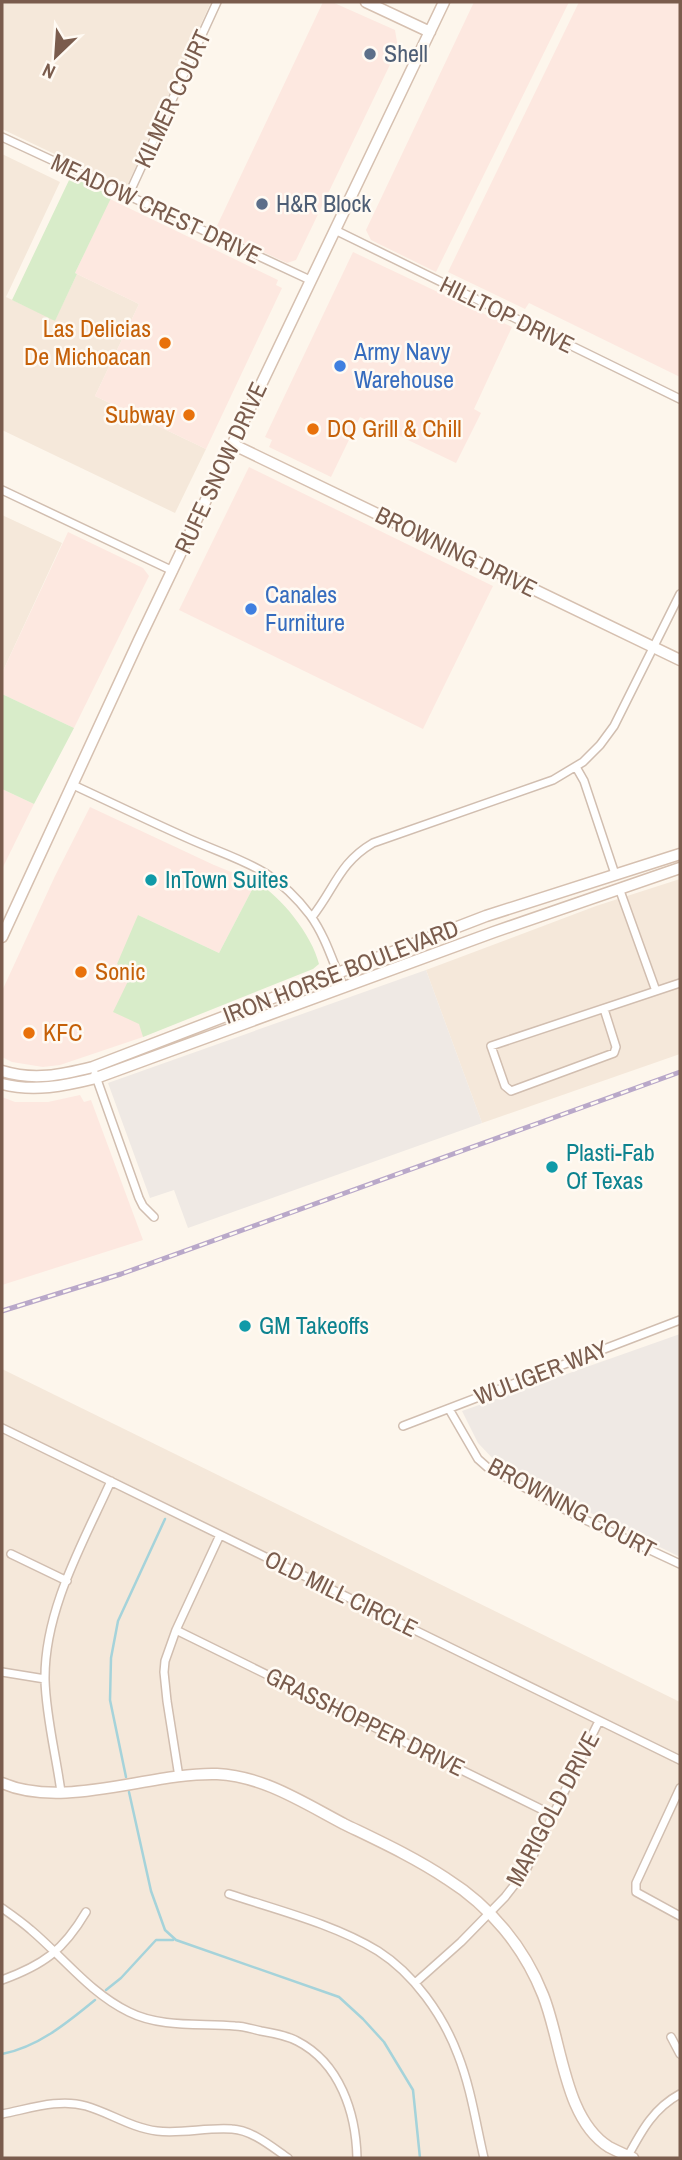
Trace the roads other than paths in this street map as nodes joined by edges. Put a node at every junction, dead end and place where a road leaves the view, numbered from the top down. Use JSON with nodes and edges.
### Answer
{"nodes":[{"id":1,"x":217,"y":2,"type":"edge"},
{"id":2,"x":366,"y":2,"type":"edge"},
{"id":3,"x":444,"y":2,"type":"edge"},
{"id":4,"x":430,"y":32,"type":"junction"},
{"id":5,"x":2,"y":137,"type":"edge"},
{"id":6,"x":128,"y":196,"type":"junction"},
{"id":7,"x":335,"y":230,"type":"junction"},
{"id":8,"x":310,"y":280,"type":"junction"},
{"id":9,"x":680,"y":399,"type":"edge"},
{"id":10,"x":232,"y":444,"type":"junction"},
{"id":11,"x":2,"y":490,"type":"edge"},
{"id":12,"x":173,"y":571,"type":"junction"},
{"id":13,"x":680,"y":594,"type":"edge"},
{"id":14,"x":654,"y":648,"type":"junction"},
{"id":15,"x":680,"y":660,"type":"edge"},
{"id":16,"x":576,"y":767,"type":"junction"},
{"id":17,"x":73,"y":785,"type":"junction"},
{"id":18,"x":680,"y":854,"type":"edge"},
{"id":19,"x":680,"y":868,"type":"edge"},
{"id":20,"x":615,"y":874,"type":"junction"},
{"id":21,"x":619,"y":888,"type":"junction"},
{"id":22,"x":6,"y":917,"type":"edge"},
{"id":23,"x":312,"y":917,"type":"junction"},
{"id":24,"x":2,"y":936,"type":"edge"},
{"id":25,"x":337,"y":973,"type":"junction"},
{"id":26,"x":680,"y":983,"type":"edge"},
{"id":27,"x":344,"y":988,"type":"junction"},
{"id":28,"x":656,"y":991,"type":"junction"},
{"id":29,"x":604,"y":1009,"type":"junction"},
{"id":30,"x":93,"y":1067,"type":"junction"},
{"id":31,"x":2,"y":1071,"type":"edge"},
{"id":32,"x":96,"y":1078,"type":"junction"},
{"id":33,"x":2,"y":1084,"type":"edge"},
{"id":34,"x":154,"y":1217,"type":"dead end"},
{"id":35,"x":680,"y":1320,"type":"edge"},
{"id":36,"x":449,"y":1409,"type":"junction"},
{"id":37,"x":403,"y":1426,"type":"dead end"},
{"id":38,"x":2,"y":1428,"type":"edge"},
{"id":39,"x":111,"y":1481,"type":"junction"},
{"id":40,"x":220,"y":1535,"type":"junction"},
{"id":41,"x":11,"y":1554,"type":"dead end"},
{"id":42,"x":680,"y":1564,"type":"edge"},
{"id":43,"x":67,"y":1581,"type":"junction"},
{"id":44,"x":176,"y":1630,"type":"junction"},
{"id":45,"x":2,"y":1672,"type":"edge"},
{"id":46,"x":45,"y":1679,"type":"junction"},
{"id":47,"x":599,"y":1721,"type":"junction"},
{"id":48,"x":680,"y":1760,"type":"edge"},
{"id":49,"x":179,"y":1777,"type":"junction"},
{"id":50,"x":2,"y":1783,"type":"edge"},
{"id":51,"x":680,"y":1788,"type":"edge"},
{"id":52,"x":61,"y":1792,"type":"junction"},
{"id":53,"x":553,"y":1815,"type":"junction"},
{"id":54,"x":229,"y":1894,"type":"dead end"},
{"id":55,"x":2,"y":1908,"type":"edge"},
{"id":56,"x":86,"y":1912,"type":"dead end"},
{"id":57,"x":490,"y":1913,"type":"junction"},
{"id":58,"x":680,"y":1916,"type":"edge"},
{"id":59,"x":55,"y":1953,"type":"junction"},
{"id":60,"x":2,"y":1980,"type":"edge"},
{"id":61,"x":415,"y":1983,"type":"junction"},
{"id":62,"x":671,"y":2037,"type":"dead end"},
{"id":63,"x":680,"y":2054,"type":"edge"},
{"id":64,"x":680,"y":2094,"type":"edge"},
{"id":65,"x":2,"y":2114,"type":"edge"},
{"id":66,"x":630,"y":2157,"type":"edge"},
{"id":67,"x":288,"y":2158,"type":"edge"},
{"id":68,"x":357,"y":2158,"type":"edge"},
{"id":69,"x":484,"y":2158,"type":"edge"}],
"edges":[{"from":1,"to":6,"type":"street","name":"KILMER COURT"},
{"from":2,"to":4,"type":"street"},
{"from":3,"to":4,"type":"street","name":"RUFE SNOW DRIVE"},
{"from":4,"to":7,"type":"street","name":"RUFE SNOW DRIVE"},
{"from":5,"to":6,"type":"street","name":"MEADOW CREST DRIVE"},
{"from":6,"to":8,"type":"street","name":"MEADOW CREST DRIVE"},
{"from":7,"to":8,"type":"street","name":"RUFE SNOW DRIVE"},
{"from":7,"to":9,"type":"street","name":"HILLTOP DRIVE"},
{"from":8,"to":10,"type":"street","name":"RUFE SNOW DRIVE"},
{"from":10,"to":12,"type":"street","name":"RUFE SNOW DRIVE"},
{"from":10,"to":14,"type":"street","name":"BROWNING DRIVE"},
{"from":11,"to":12,"type":"street"},
{"from":12,"to":17,"type":"street","name":"RUFE SNOW DRIVE"},
{"from":13,"to":14,"type":"street"},
{"from":14,"to":15,"type":"street","name":"BROWNING DRIVE"},
{"from":14,"to":16,"type":"street"},
{"from":16,"to":20,"type":"street"},
{"from":16,"to":23,"type":"street"},
{"from":17,"to":22,"type":"street","name":"RUFE SNOW DRIVE"},
{"from":17,"to":23,"type":"street"},
{"from":18,"to":20,"type":"street","name":"IRON HORSE BOULEVARD"},
{"from":19,"to":21,"type":"street","name":"IRON HORSE BOULEVARD"},
{"from":20,"to":21,"type":"street"},
{"from":20,"to":25,"type":"street","name":"IRON HORSE BOULEVARD"},
{"from":21,"to":27,"type":"street","name":"IRON HORSE BOULEVARD"},
{"from":21,"to":28,"type":"street"},
{"from":22,"to":24,"type":"street","name":"RUFE SNOW DRIVE"},
{"from":23,"to":25,"type":"street"},
{"from":25,"to":27,"type":"street"},
{"from":25,"to":30,"type":"street","name":"IRON HORSE BOULEVARD"},
{"from":26,"to":28,"type":"street"},
{"from":27,"to":32,"type":"street","name":"IRON HORSE BOULEVARD"},
{"from":28,"to":29,"type":"street"},
{"from":29,"to":29,"type":"street"},
{"from":30,"to":31,"type":"street","name":"IRON HORSE BOULEVARD"},
{"from":30,"to":32,"type":"street"},
{"from":32,"to":33,"type":"street","name":"IRON HORSE BOULEVARD"},
{"from":32,"to":34,"type":"street"},
{"from":35,"to":36,"type":"street","name":"WULIGER WAY"},
{"from":36,"to":37,"type":"street","name":"WULIGER WAY"},
{"from":36,"to":42,"type":"street","name":"BROWNING COURT"},
{"from":38,"to":39,"type":"street","name":"OLD MILL CIRCLE"},
{"from":39,"to":40,"type":"street","name":"OLD MILL CIRCLE"},
{"from":39,"to":43,"type":"street"},
{"from":40,"to":44,"type":"street"},
{"from":40,"to":47,"type":"street","name":"OLD MILL CIRCLE"},
{"from":41,"to":43,"type":"street"},
{"from":43,"to":46,"type":"street"},
{"from":44,"to":49,"type":"street"},
{"from":44,"to":53,"type":"street","name":"GRASSHOPPER DRIVE"},
{"from":45,"to":46,"type":"street"},
{"from":46,"to":52,"type":"street"},
{"from":47,"to":48,"type":"street","name":"OLD MILL CIRCLE"},
{"from":47,"to":53,"type":"street","name":"MARIGOLD DRIVE"},
{"from":49,"to":52,"type":"street"},
{"from":49,"to":57,"type":"street"},
{"from":50,"to":52,"type":"street"},
{"from":51,"to":58,"type":"street"},
{"from":53,"to":57,"type":"street","name":"MARIGOLD DRIVE"},
{"from":54,"to":61,"type":"street"},
{"from":55,"to":59,"type":"street"},
{"from":56,"to":59,"type":"street"},
{"from":57,"to":61,"type":"street","name":"MARIGOLD DRIVE"},
{"from":57,"to":66,"type":"street"},
{"from":59,"to":60,"type":"street"},
{"from":59,"to":68,"type":"street"},
{"from":61,"to":69,"type":"street"},
{"from":62,"to":63,"type":"street"},
{"from":64,"to":66,"type":"street"},
{"from":65,"to":67,"type":"street"}]}
